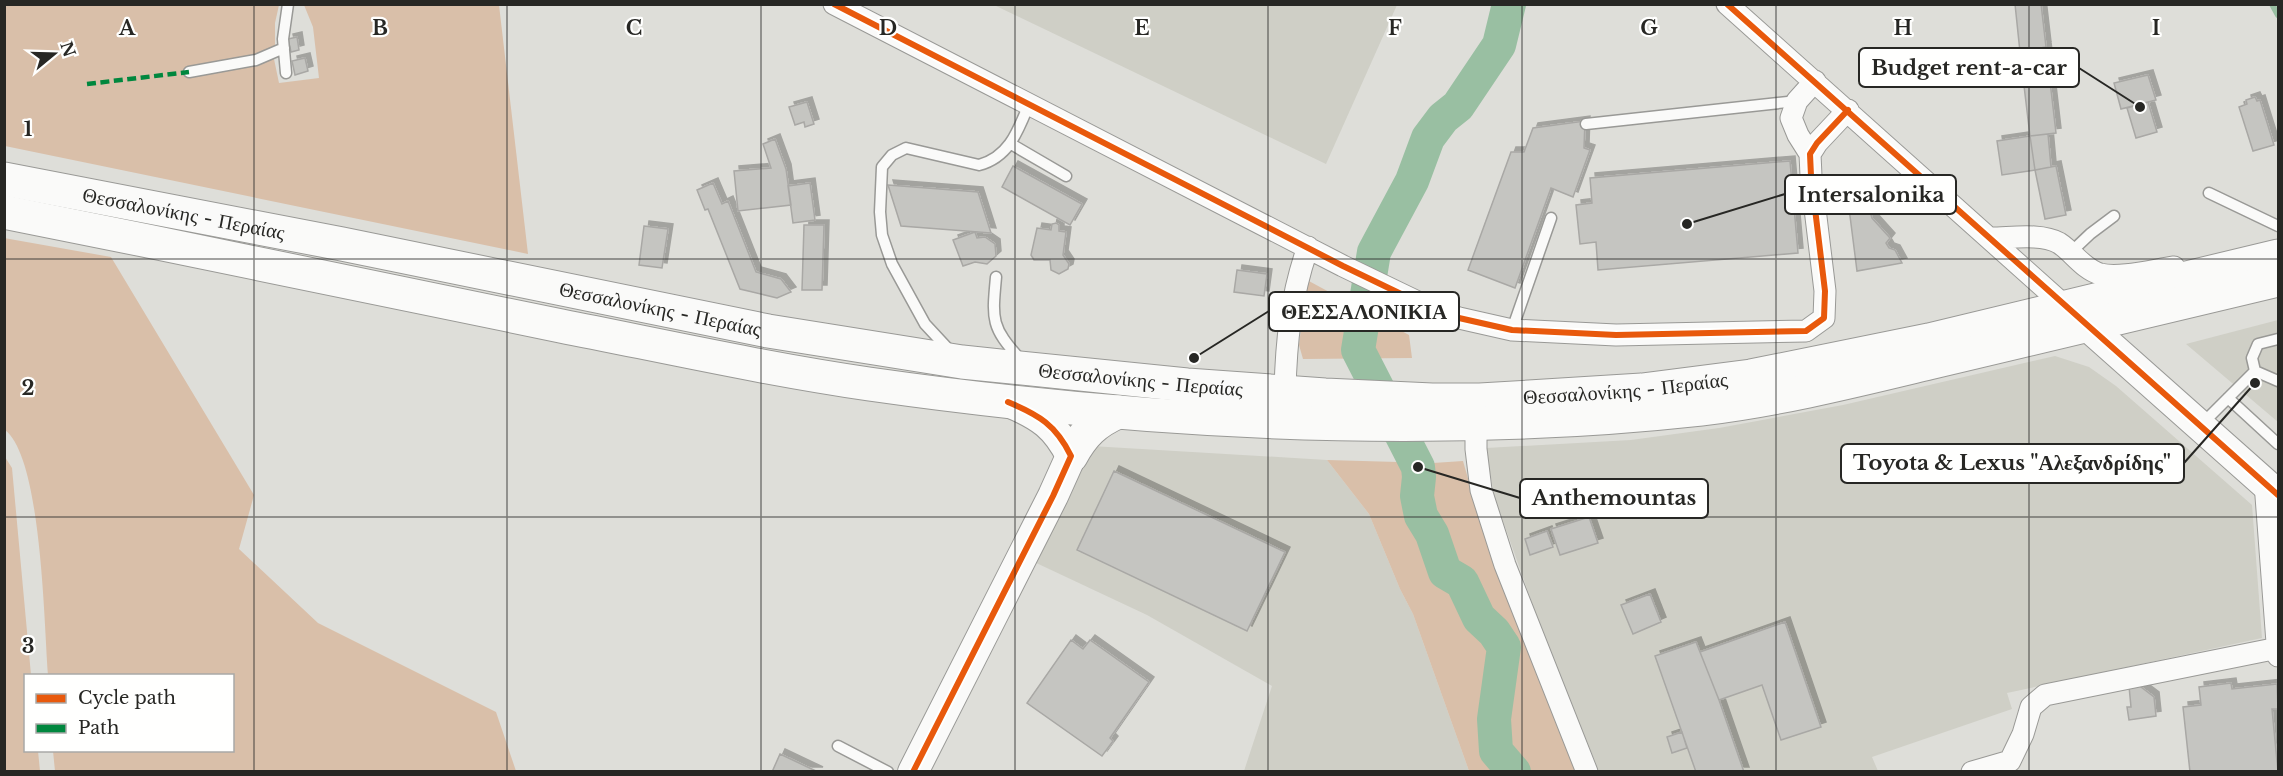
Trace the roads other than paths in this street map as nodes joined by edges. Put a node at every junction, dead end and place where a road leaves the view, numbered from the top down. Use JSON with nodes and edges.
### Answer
{"nodes":[{"id":1,"x":288,"y":4,"type":"edge"},
{"id":2,"x":834,"y":4,"type":"edge"},
{"id":3,"x":1727,"y":4,"type":"edge"},
{"id":4,"x":284,"y":48,"type":"junction"},
{"id":5,"x":189,"y":72,"type":"dead end"},
{"id":6,"x":286,"y":73,"type":"dead end"},
{"id":7,"x":1815,"y":81,"type":"junction"},
{"id":8,"x":1797,"y":101,"type":"junction"},
{"id":9,"x":1029,"y":104,"type":"junction"},
{"id":10,"x":1848,"y":111,"type":"junction"},
{"id":11,"x":1586,"y":124,"type":"dead end"},
{"id":12,"x":1011,"y":144,"type":"junction"},
{"id":13,"x":1810,"y":154,"type":"junction"},
{"id":14,"x":1066,"y":176,"type":"dead end"},
{"id":15,"x":4,"y":179,"type":"edge"},
{"id":16,"x":2209,"y":192,"type":"dead end"},
{"id":17,"x":4,"y":212,"type":"edge"},
{"id":18,"x":2114,"y":216,"type":"dead end"},
{"id":19,"x":1551,"y":218,"type":"dead end"},
{"id":20,"x":2278,"y":226,"type":"edge"},
{"id":21,"x":1991,"y":238,"type":"junction"},
{"id":22,"x":1308,"y":247,"type":"junction"},
{"id":23,"x":2070,"y":253,"type":"junction"},
{"id":24,"x":2278,"y":255,"type":"edge"},
{"id":25,"x":996,"y":277,"type":"dead end"},
{"id":26,"x":2278,"y":280,"type":"edge"},
{"id":27,"x":2077,"y":317,"type":"junction"},
{"id":28,"x":1512,"y":330,"type":"junction"},
{"id":29,"x":2278,"y":339,"type":"edge"},
{"id":30,"x":962,"y":362,"type":"junction"},
{"id":31,"x":1031,"y":370,"type":"junction"},
{"id":32,"x":2255,"y":371,"type":"junction"},
{"id":33,"x":2278,"y":381,"type":"edge"},
{"id":34,"x":1285,"y":392,"type":"junction"},
{"id":35,"x":2228,"y":398,"type":"junction"},
{"id":36,"x":1008,"y":402,"type":"junction"},
{"id":37,"x":1325,"y":409,"type":"junction"},
{"id":38,"x":1118,"y":412,"type":"junction"},
{"id":39,"x":1436,"y":412,"type":"junction"},
{"id":40,"x":1476,"y":423,"type":"junction"},
{"id":41,"x":2200,"y":426,"type":"junction"},
{"id":42,"x":2278,"y":444,"type":"edge"},
{"id":43,"x":1071,"y":456,"type":"junction"},
{"id":44,"x":2272,"y":489,"type":"edge"},
{"id":45,"x":2278,"y":648,"type":"edge"},
{"id":46,"x":2278,"y":656,"type":"edge"},
{"id":47,"x":838,"y":746,"type":"dead end"},
{"id":48,"x":888,"y":771,"type":"edge"},
{"id":49,"x":913,"y":771,"type":"edge"},
{"id":50,"x":1587,"y":771,"type":"edge"},
{"id":51,"x":1972,"y":771,"type":"edge"}],
"edges":[{"from":1,"to":4,"type":"lane"},
{"from":2,"to":9,"type":"street"},
{"from":3,"to":7,"type":"street"},
{"from":4,"to":5,"type":"lane"},
{"from":4,"to":6,"type":"lane"},
{"from":7,"to":8,"type":"street"},
{"from":7,"to":10,"type":"street"},
{"from":8,"to":11,"type":"lane"},
{"from":8,"to":13,"type":"street"},
{"from":9,"to":12,"type":"lane"},
{"from":9,"to":22,"type":"street"},
{"from":10,"to":13,"type":"street"},
{"from":10,"to":21,"type":"street"},
{"from":12,"to":14,"type":"lane"},
{"from":12,"to":30,"type":"lane"},
{"from":13,"to":28,"type":"street"},
{"from":15,"to":30,"type":"main road","name":"Θεσσαλονίκης - Περαίας"},
{"from":16,"to":20,"type":"lane"},
{"from":17,"to":36,"type":"main road","name":"Θεσσαλονίκης - Περαίας"},
{"from":18,"to":23,"type":"lane"},
{"from":19,"to":28,"type":"lane"},
{"from":21,"to":23,"type":"street"},
{"from":21,"to":27,"type":"street"},
{"from":22,"to":28,"type":"street"},
{"from":22,"to":34,"type":"street"},
{"from":23,"to":24,"type":"street"},
{"from":24,"to":27,"type":"main road","name":"Θεσσαλονίκης - Περαίας"},
{"from":25,"to":31,"type":"lane"},
{"from":26,"to":27,"type":"main road","name":"Θεσσαλονίκης - Περαίας"},
{"from":27,"to":39,"type":"main road","name":"Θεσσαλονίκης - Περαίας"},
{"from":27,"to":40,"type":"main road","name":"Θεσσαλονίκης - Περαίας"},
{"from":27,"to":41,"type":"street"},
{"from":29,"to":32,"type":"lane"},
{"from":30,"to":31,"type":"main road","name":"Θεσσαλονίκης - Περαίας"},
{"from":31,"to":34,"type":"main road","name":"Θεσσαλονίκης - Περαίας"},
{"from":32,"to":33,"type":"lane"},
{"from":32,"to":35,"type":"lane"},
{"from":34,"to":37,"type":"main road","name":"Θεσσαλονίκης - Περαίας"},
{"from":35,"to":41,"type":"lane"},
{"from":35,"to":42,"type":"lane"},
{"from":36,"to":38,"type":"main road","name":"Θεσσαλονίκης - Περαίας"},
{"from":36,"to":43,"type":"street"},
{"from":37,"to":38,"type":"main road","name":"Θεσσαλονίκης - Περαίας"},
{"from":37,"to":39,"type":"main road","name":"Θεσσαλονίκης - Περαίας"},
{"from":38,"to":43,"type":"main road"},
{"from":39,"to":40,"type":"main road","name":"Θεσσαλονίκης - Περαίας"},
{"from":40,"to":50,"type":"street"},
{"from":41,"to":44,"type":"street"},
{"from":43,"to":49,"type":"street"},
{"from":44,"to":45,"type":"street"},
{"from":45,"to":46,"type":"street"},
{"from":45,"to":51,"type":"street"},
{"from":47,"to":48,"type":"lane"}]}
